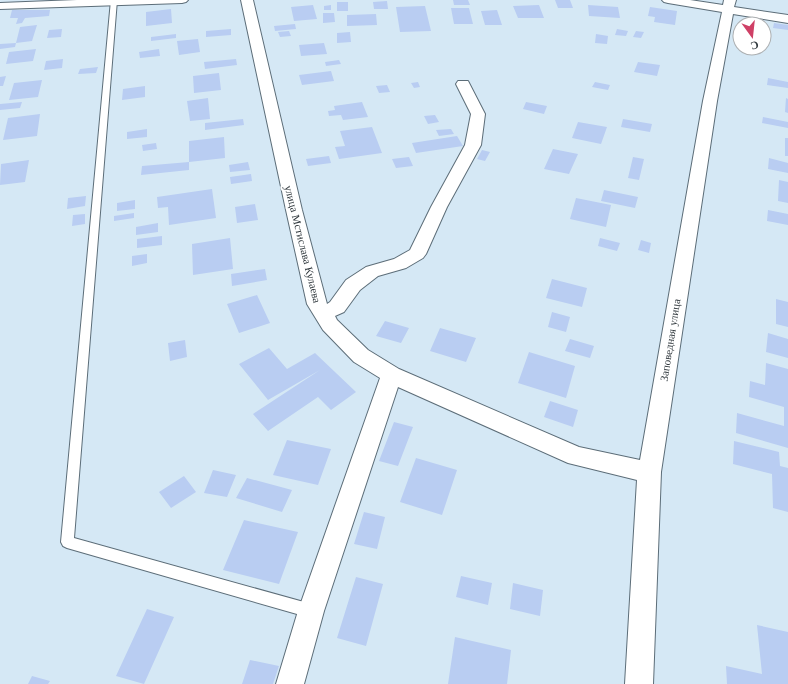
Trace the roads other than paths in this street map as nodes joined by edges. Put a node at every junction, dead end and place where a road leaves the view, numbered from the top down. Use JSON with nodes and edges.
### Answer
{"nodes":[{"id":1,"x":182,"y":0,"type":"edge"},
{"id":2,"x":247,"y":0,"type":"edge"},
{"id":3,"x":668,"y":0,"type":"edge"},
{"id":4,"x":113,"y":1,"type":"edge"},
{"id":5,"x":729,"y":5,"type":"edge"},
{"id":6,"x":0,"y":6,"type":"edge"},
{"id":7,"x":788,"y":20,"type":"edge"},
{"id":8,"x":463,"y":84,"type":"dead end"},
{"id":9,"x":323,"y":314,"type":"junction"},
{"id":10,"x":392,"y":375,"type":"junction"},
{"id":11,"x":649,"y":472,"type":"junction"},
{"id":12,"x":311,"y":611,"type":"junction"},
{"id":13,"x":290,"y":684,"type":"edge"},
{"id":14,"x":639,"y":684,"type":"edge"}],
"edges":[{"from":1,"to":4,"type":"street"},
{"from":2,"to":9,"type":"street","name":"улица Мстислава Кулаева"},
{"from":3,"to":5,"type":"street"},
{"from":4,"to":6,"type":"street"},
{"from":4,"to":12,"type":"lane"},
{"from":5,"to":7,"type":"street"},
{"from":5,"to":11,"type":"street","name":"Заповедная улица"},
{"from":8,"to":9,"type":"street"},
{"from":9,"to":10,"type":"street","name":"улица Мстислава Кулаева"},
{"from":10,"to":11,"type":"street","name":"улица Мстислава Кулаева"},
{"from":10,"to":12,"type":"street"},
{"from":11,"to":14,"type":"street","name":"Заповедная улица"},
{"from":12,"to":13,"type":"street"}]}
